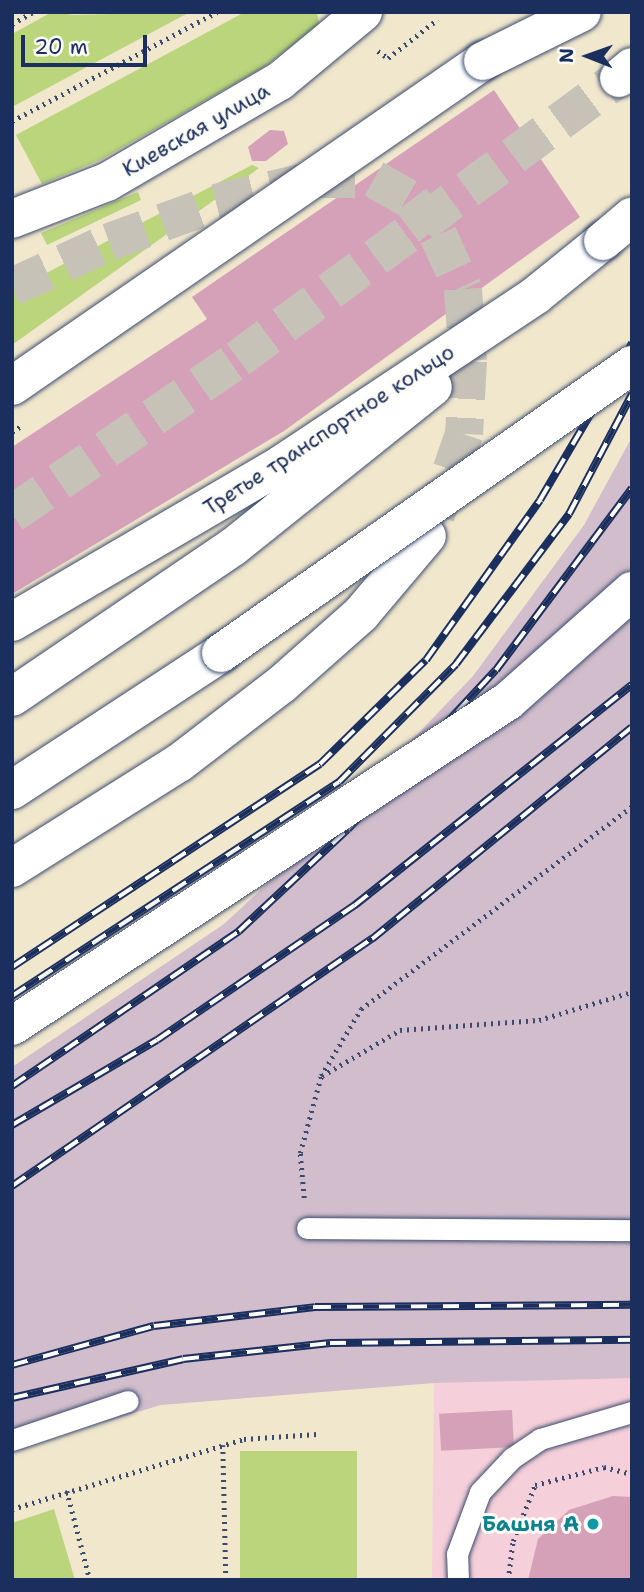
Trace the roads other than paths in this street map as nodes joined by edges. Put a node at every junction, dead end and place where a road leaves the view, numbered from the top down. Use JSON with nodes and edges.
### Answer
{"nodes":[{"id":1,"x":582,"y":12,"type":"edge"},
{"id":2,"x":349,"y":18,"type":"edge"},
{"id":3,"x":632,"y":217,"type":"edge"},
{"id":4,"x":12,"y":219,"type":"edge"},
{"id":5,"x":536,"y":295,"type":"junction"},
{"id":6,"x":632,"y":365,"type":"edge"},
{"id":7,"x":12,"y":386,"type":"edge"},
{"id":8,"x":427,"y":536,"type":"tunnel mouth"},
{"id":9,"x":632,"y":591,"type":"edge"},
{"id":10,"x":12,"y":622,"type":"edge"},
{"id":11,"x":12,"y":697,"type":"edge"},
{"id":12,"x":12,"y":790,"type":"edge"},
{"id":13,"x":12,"y":868,"type":"edge"},
{"id":14,"x":12,"y":1026,"type":"edge"},
{"id":15,"x":307,"y":1228,"type":"road end"},
{"id":16,"x":632,"y":1230,"type":"edge"},
{"id":17,"x":128,"y":1401,"type":"dead end"},
{"id":18,"x":632,"y":1412,"type":"edge"},
{"id":19,"x":12,"y":1440,"type":"edge"},
{"id":20,"x":458,"y":1580,"type":"edge"}],
"edges":[{"from":1,"to":7,"type":"main road","bridge":true},
{"from":2,"to":4,"type":"main road","name":"Киевская улица"},
{"from":3,"to":5,"type":"main road","name":"Третье транспортное кольцо","bridge":true},
{"from":5,"to":10,"type":"main road","name":"Третье транспортное кольцо"},
{"from":5,"to":11,"type":"main road"},
{"from":6,"to":12,"type":"main road","bridge":true},
{"from":8,"to":13,"type":"main road"},
{"from":9,"to":14,"type":"main road","bridge":true},
{"from":15,"to":16,"type":"lane"},
{"from":17,"to":19,"type":"lane"},
{"from":18,"to":20,"type":"lane"}]}
